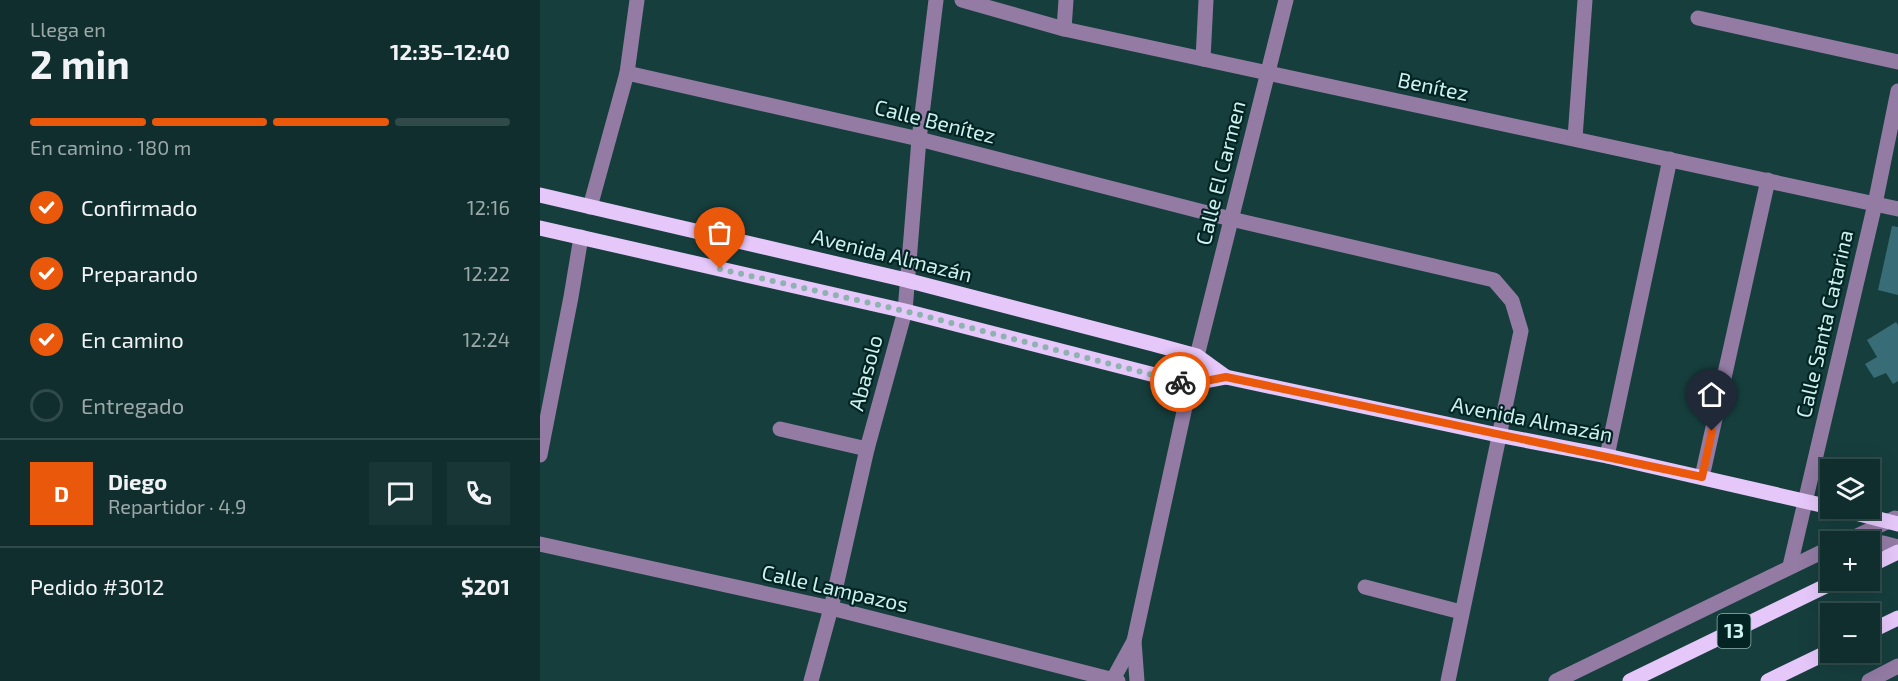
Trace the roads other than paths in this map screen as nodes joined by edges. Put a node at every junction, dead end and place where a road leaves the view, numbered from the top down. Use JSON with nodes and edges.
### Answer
{"nodes":[{"id":1,"x":638,"y":0,"type":"edge"},
{"id":2,"x":936,"y":0,"type":"edge"},
{"id":3,"x":962,"y":0,"type":"edge"},
{"id":4,"x":1066,"y":0,"type":"edge"},
{"id":5,"x":1206,"y":0,"type":"edge"},
{"id":6,"x":1286,"y":0,"type":"edge"},
{"id":7,"x":1585,"y":0,"type":"edge"},
{"id":8,"x":1698,"y":18,"type":"dead end"},
{"id":9,"x":1064,"y":28,"type":"junction"},
{"id":10,"x":1203,"y":58,"type":"junction"},
{"id":11,"x":1898,"y":62,"type":"edge"},
{"id":12,"x":627,"y":72,"type":"junction"},
{"id":13,"x":1267,"y":73,"type":"junction"},
{"id":14,"x":1898,"y":91,"type":"edge"},
{"id":15,"x":1575,"y":138,"type":"junction"},
{"id":16,"x":919,"y":139,"type":"junction"},
{"id":17,"x":1670,"y":159,"type":"junction"},
{"id":18,"x":1768,"y":180,"type":"junction"},
{"id":19,"x":540,"y":195,"type":"edge"},
{"id":20,"x":1875,"y":204,"type":"junction"},
{"id":21,"x":590,"y":207,"type":"junction"},
{"id":22,"x":1898,"y":209,"type":"edge"},
{"id":23,"x":1232,"y":219,"type":"junction"},
{"id":24,"x":540,"y":228,"type":"edge"},
{"id":25,"x":581,"y":237,"type":"junction"},
{"id":26,"x":906,"y":280,"type":"junction"},
{"id":27,"x":905,"y":311,"type":"junction"},
{"id":28,"x":1197,"y":356,"type":"junction"},
{"id":29,"x":1226,"y":377,"type":"junction"},
{"id":30,"x":1190,"y":384,"type":"junction"},
{"id":31,"x":780,"y":429,"type":"dead end"},
{"id":32,"x":1498,"y":435,"type":"junction"},
{"id":33,"x":867,"y":449,"type":"junction"},
{"id":34,"x":540,"y":455,"type":"edge"},
{"id":35,"x":1607,"y":456,"type":"junction"},
{"id":36,"x":1702,"y":477,"type":"junction"},
{"id":37,"x":1806,"y":501,"type":"junction"},
{"id":38,"x":1820,"y":504,"type":"edge"},
{"id":39,"x":1880,"y":518,"type":"edge"},
{"id":40,"x":1895,"y":521,"type":"edge"},
{"id":41,"x":1871,"y":531,"type":"edge"},
{"id":42,"x":1880,"y":543,"type":"edge"},
{"id":43,"x":540,"y":544,"type":"edge"},
{"id":44,"x":1898,"y":547,"type":"edge"},
{"id":45,"x":1820,"y":552,"type":"edge"},
{"id":46,"x":1898,"y":552,"type":"edge"},
{"id":47,"x":1880,"y":561,"type":"edge"},
{"id":48,"x":1790,"y":566,"type":"junction"},
{"id":49,"x":1365,"y":587,"type":"dead end"},
{"id":50,"x":1820,"y":589,"type":"edge"},
{"id":51,"x":831,"y":608,"type":"junction"},
{"id":52,"x":1461,"y":612,"type":"junction"},
{"id":53,"x":1898,"y":618,"type":"edge"},
{"id":54,"x":1880,"y":627,"type":"edge"},
{"id":55,"x":1134,"y":641,"type":"junction"},
{"id":56,"x":1820,"y":656,"type":"edge"},
{"id":57,"x":1898,"y":666,"type":"edge"},
{"id":58,"x":811,"y":681,"type":"edge"},
{"id":59,"x":1114,"y":681,"type":"edge"},
{"id":60,"x":1137,"y":681,"type":"edge"},
{"id":61,"x":1448,"y":681,"type":"edge"},
{"id":62,"x":1556,"y":681,"type":"edge"},
{"id":63,"x":1630,"y":681,"type":"edge"},
{"id":64,"x":1768,"y":681,"type":"edge"},
{"id":65,"x":1869,"y":681,"type":"edge"}],
"edges":[{"from":1,"to":12,"type":"street"},
{"from":2,"to":16,"type":"street","name":"Abasolo"},
{"from":3,"to":9,"type":"street","name":"Benítez"},
{"from":4,"to":9,"type":"street"},
{"from":5,"to":10,"type":"street"},
{"from":6,"to":13,"type":"street","name":"Calle El Carmen"},
{"from":7,"to":15,"type":"street"},
{"from":8,"to":11,"type":"street"},
{"from":9,"to":10,"type":"street","name":"Benítez"},
{"from":10,"to":13,"type":"street","name":"Benítez"},
{"from":12,"to":16,"type":"street","name":"Calle Benítez"},
{"from":12,"to":21,"type":"street"},
{"from":13,"to":15,"type":"street","name":"Benítez"},
{"from":13,"to":23,"type":"street","name":"Calle El Carmen"},
{"from":14,"to":20,"type":"street","name":"Calle Santa Catarina"},
{"from":15,"to":17,"type":"street","name":"Benítez"},
{"from":16,"to":23,"type":"street","name":"Calle Benítez"},
{"from":16,"to":26,"type":"street","name":"Abasolo"},
{"from":17,"to":18,"type":"street","name":"Benítez"},
{"from":17,"to":35,"type":"street"},
{"from":18,"to":20,"type":"street","name":"Benítez"},
{"from":18,"to":36,"type":"street"},
{"from":19,"to":21,"type":"main road","name":"Avenida Almazán"},
{"from":20,"to":22,"type":"street","name":"Benítez"},
{"from":20,"to":37,"type":"street","name":"Calle Santa Catarina"},
{"from":21,"to":26,"type":"main road","name":"Avenida Almazán"},
{"from":23,"to":28,"type":"street","name":"Calle El Carmen"},
{"from":23,"to":32,"type":"street","name":"Calle Benítez"},
{"from":24,"to":25,"type":"main road","name":"Avenida Almazán"},
{"from":25,"to":27,"type":"main road","name":"Avenida Almazán"},
{"from":25,"to":34,"type":"street"},
{"from":26,"to":27,"type":"street","name":"Abasolo"},
{"from":26,"to":28,"type":"main road","name":"Avenida Almazán"},
{"from":27,"to":30,"type":"main road","name":"Avenida Almazán"},
{"from":27,"to":33,"type":"street","name":"Abasolo"},
{"from":28,"to":29,"type":"main road","name":"Avenida Almazán"},
{"from":28,"to":30,"type":"street","name":"Calle El Carmen"},
{"from":29,"to":30,"type":"main road","name":"Avenida Almazán"},
{"from":29,"to":32,"type":"main road","name":"Avenida Almazán"},
{"from":30,"to":55,"type":"street","name":"Calle El Carmen"},
{"from":31,"to":33,"type":"street"},
{"from":32,"to":35,"type":"main road","name":"Avenida Almazán"},
{"from":32,"to":52,"type":"street","name":"Calle Benítez"},
{"from":33,"to":51,"type":"street","name":"Abasolo"},
{"from":35,"to":36,"type":"main road","name":"Avenida Almazán"},
{"from":36,"to":37,"type":"main road","name":"Avenida Almazán"},
{"from":37,"to":38,"type":"main road","name":"Avenida Almazán"},
{"from":37,"to":48,"type":"street","name":"Calle Santa Catarina"},
{"from":39,"to":40,"type":"main road"},
{"from":40,"to":41,"type":"street"},
{"from":42,"to":44,"type":"street"},
{"from":43,"to":51,"type":"street","name":"Calle Lampazos"},
{"from":45,"to":48,"type":"street"},
{"from":46,"to":47,"type":"main road"},
{"from":48,"to":62,"type":"street"},
{"from":49,"to":52,"type":"street"},
{"from":50,"to":63,"type":"main road","number":"13"},
{"from":51,"to":58,"type":"street","name":"Abasolo"},
{"from":51,"to":59,"type":"street","name":"Calle Lampazos"},
{"from":52,"to":61,"type":"street","name":"Calle Benítez"},
{"from":53,"to":54,"type":"main road"},
{"from":55,"to":59,"type":"street"},
{"from":55,"to":60,"type":"street"},
{"from":56,"to":64,"type":"main road"},
{"from":57,"to":65,"type":"street"}]}
